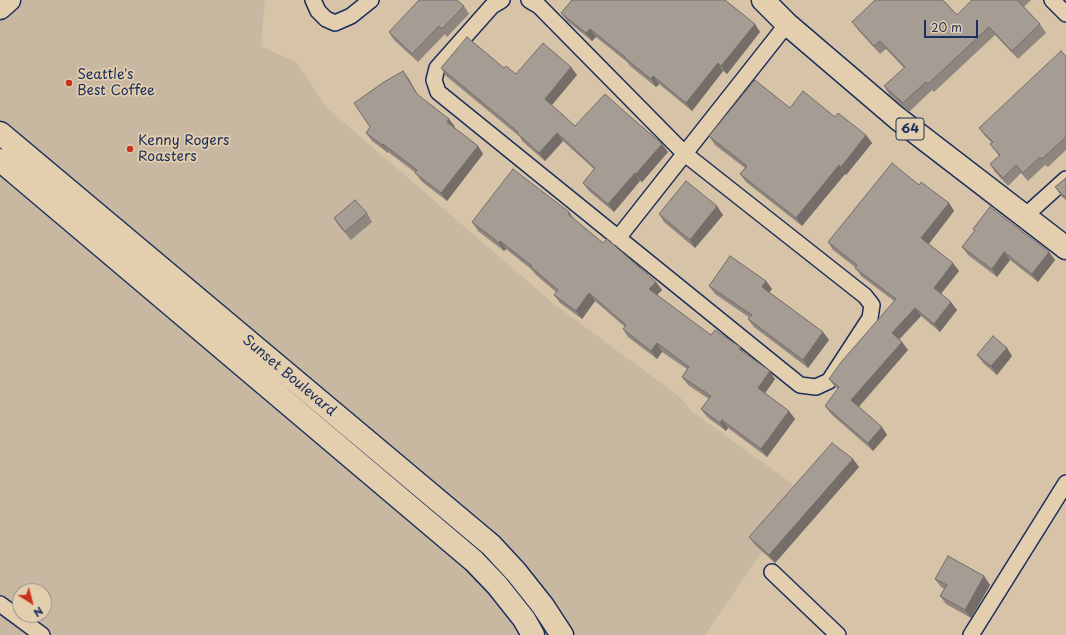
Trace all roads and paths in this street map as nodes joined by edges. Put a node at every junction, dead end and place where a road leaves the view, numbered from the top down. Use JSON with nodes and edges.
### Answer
{"nodes":[{"id":1,"x":9,"y":0,"type":"edge"},
{"id":2,"x":313,"y":0,"type":"edge"},
{"id":3,"x":370,"y":0,"type":"edge"},
{"id":4,"x":502,"y":0,"type":"edge"},
{"id":5,"x":529,"y":0,"type":"edge"},
{"id":6,"x":763,"y":0,"type":"edge"},
{"id":7,"x":1052,"y":0,"type":"edge"},
{"id":8,"x":0,"y":8,"type":"edge"},
{"id":9,"x":1066,"y":14,"type":"edge"},
{"id":10,"x":787,"y":24,"type":"junction"},
{"id":11,"x":0,"y":133,"type":"edge"},
{"id":12,"x":685,"y":154,"type":"junction"},
{"id":13,"x":0,"y":160,"type":"edge"},
{"id":14,"x":1066,"y":179,"type":"edge"},
{"id":15,"x":1025,"y":216,"type":"junction"},
{"id":16,"x":618,"y":238,"type":"junction"},
{"id":17,"x":1066,"y":248,"type":"edge"},
{"id":18,"x":1066,"y":483,"type":"edge"},
{"id":19,"x":772,"y":572,"type":"dead end"},
{"id":20,"x":0,"y":604,"type":"edge"},
{"id":21,"x":42,"y":635,"type":"edge"},
{"id":22,"x":534,"y":635,"type":"edge"},
{"id":23,"x":562,"y":635,"type":"edge"},
{"id":24,"x":838,"y":635,"type":"edge"},
{"id":25,"x":971,"y":635,"type":"edge"}],
"edges":[{"from":1,"to":8,"type":"main road"},
{"from":2,"to":3,"type":"street"},
{"from":4,"to":16,"type":"street"},
{"from":5,"to":12,"type":"street"},
{"from":6,"to":10,"type":"main road","number":"64"},
{"from":7,"to":9,"type":"street"},
{"from":10,"to":12,"type":"street"},
{"from":10,"to":15,"type":"main road","number":"64"},
{"from":11,"to":23,"type":"main road","name":"Sunset Boulevard"},
{"from":12,"to":16,"type":"street"},
{"from":12,"to":16,"type":"street"},
{"from":13,"to":22,"type":"main road","name":"Sunset Boulevard"},
{"from":14,"to":15,"type":"street"},
{"from":15,"to":17,"type":"main road","number":"64"},
{"from":18,"to":25,"type":"street"},
{"from":19,"to":24,"type":"street"},
{"from":20,"to":21,"type":"street"}]}
